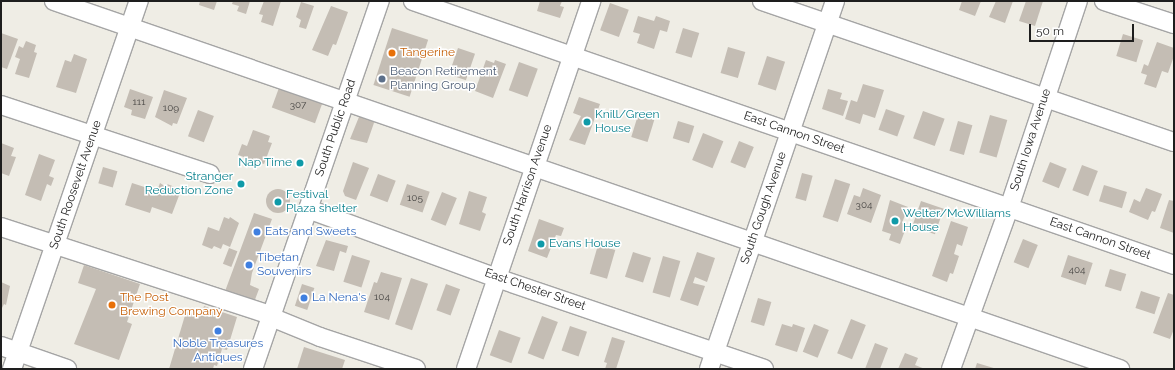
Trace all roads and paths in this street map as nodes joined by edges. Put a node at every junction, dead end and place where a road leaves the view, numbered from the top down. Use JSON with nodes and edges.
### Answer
{"nodes":[{"id":1,"x":54,"y":1,"type":"edge"},
{"id":2,"x":139,"y":1,"type":"edge"},
{"id":3,"x":380,"y":1,"type":"edge"},
{"id":4,"x":413,"y":1,"type":"edge"},
{"id":5,"x":591,"y":1,"type":"edge"},
{"id":6,"x":762,"y":1,"type":"edge"},
{"id":7,"x":835,"y":1,"type":"edge"},
{"id":8,"x":1078,"y":1,"type":"edge"},
{"id":9,"x":1104,"y":1,"type":"edge"},
{"id":10,"x":827,"y":23,"type":"junction"},
{"id":11,"x":1174,"y":24,"type":"edge"},
{"id":12,"x":130,"y":27,"type":"junction"},
{"id":13,"x":572,"y":56,"type":"junction"},
{"id":14,"x":1045,"y":98,"type":"junction"},
{"id":15,"x":345,"y":101,"type":"junction"},
{"id":16,"x":1,"y":105,"type":"edge"},
{"id":17,"x":790,"y":132,"type":"junction"},
{"id":18,"x":94,"y":136,"type":"junction"},
{"id":19,"x":1174,"y":142,"type":"edge"},
{"id":20,"x":534,"y":167,"type":"junction"},
{"id":21,"x":210,"y":174,"type":"dead end"},
{"id":22,"x":1009,"y":208,"type":"junction"},
{"id":23,"x":308,"y":209,"type":"junction"},
{"id":24,"x":1,"y":227,"type":"edge"},
{"id":25,"x":753,"y":240,"type":"junction"},
{"id":26,"x":55,"y":246,"type":"junction"},
{"id":27,"x":1174,"y":265,"type":"edge"},
{"id":28,"x":497,"y":278,"type":"junction"},
{"id":29,"x":271,"y":316,"type":"junction"},
{"id":30,"x":970,"y":316,"type":"junction"},
{"id":31,"x":1,"y":346,"type":"edge"},
{"id":32,"x":18,"y":352,"type":"junction"},
{"id":33,"x":714,"y":352,"type":"junction"},
{"id":34,"x":12,"y":369,"type":"edge"},
{"id":35,"x":67,"y":369,"type":"edge"},
{"id":36,"x":253,"y":369,"type":"edge"},
{"id":37,"x":416,"y":369,"type":"edge"},
{"id":38,"x":466,"y":369,"type":"edge"},
{"id":39,"x":709,"y":369,"type":"edge"},
{"id":40,"x":764,"y":369,"type":"edge"},
{"id":41,"x":951,"y":369,"type":"edge"},
{"id":42,"x":1120,"y":369,"type":"edge"}],
"edges":[{"from":1,"to":12,"type":"street"},
{"from":2,"to":12,"type":"street","name":"South Roosevelt Avenue"},
{"from":3,"to":15,"type":"street","name":"South Public Road"},
{"from":4,"to":13,"type":"street","name":"East Cannon Street"},
{"from":5,"to":13,"type":"street","name":"South Harrison Avenue"},
{"from":6,"to":10,"type":"street"},
{"from":7,"to":10,"type":"street","name":"South Gough Avenue"},
{"from":8,"to":14,"type":"street","name":"South Iowa Avenue"},
{"from":9,"to":11,"type":"street"},
{"from":10,"to":14,"type":"street"},
{"from":10,"to":17,"type":"street","name":"South Gough Avenue"},
{"from":12,"to":15,"type":"street"},
{"from":12,"to":18,"type":"street","name":"South Roosevelt Avenue"},
{"from":13,"to":17,"type":"street","name":"East Cannon Street"},
{"from":13,"to":20,"type":"street","name":"South Harrison Avenue"},
{"from":14,"to":19,"type":"street"},
{"from":14,"to":22,"type":"street","name":"South Iowa Avenue"},
{"from":15,"to":20,"type":"street"},
{"from":15,"to":23,"type":"street","name":"South Public Road"},
{"from":16,"to":18,"type":"street"},
{"from":17,"to":22,"type":"street","name":"East Cannon Street"},
{"from":17,"to":25,"type":"street","name":"South Gough Avenue"},
{"from":18,"to":21,"type":"street"},
{"from":18,"to":26,"type":"street","name":"South Roosevelt Avenue"},
{"from":20,"to":25,"type":"street"},
{"from":20,"to":28,"type":"street","name":"South Harrison Avenue"},
{"from":22,"to":27,"type":"street","name":"East Cannon Street"},
{"from":22,"to":30,"type":"street","name":"South Iowa Avenue"},
{"from":23,"to":28,"type":"street","name":"East Chester Street"},
{"from":23,"to":29,"type":"street","name":"South Public Road"},
{"from":24,"to":26,"type":"street"},
{"from":25,"to":30,"type":"street"},
{"from":25,"to":33,"type":"street","name":"South Gough Avenue"},
{"from":26,"to":29,"type":"street"},
{"from":26,"to":32,"type":"street","name":"South Roosevelt Avenue"},
{"from":28,"to":33,"type":"street","name":"East Chester Street"},
{"from":28,"to":38,"type":"street","name":"South Harrison Avenue"},
{"from":29,"to":36,"type":"street","name":"South Public Road"},
{"from":29,"to":37,"type":"street"},
{"from":30,"to":41,"type":"street","name":"South Iowa Avenue"},
{"from":30,"to":42,"type":"street"},
{"from":31,"to":32,"type":"street"},
{"from":32,"to":34,"type":"street","name":"South Roosevelt Avenue"},
{"from":32,"to":35,"type":"street"},
{"from":33,"to":39,"type":"street","name":"South Gough Avenue"},
{"from":33,"to":40,"type":"street","name":"East Chester Street"}]}
